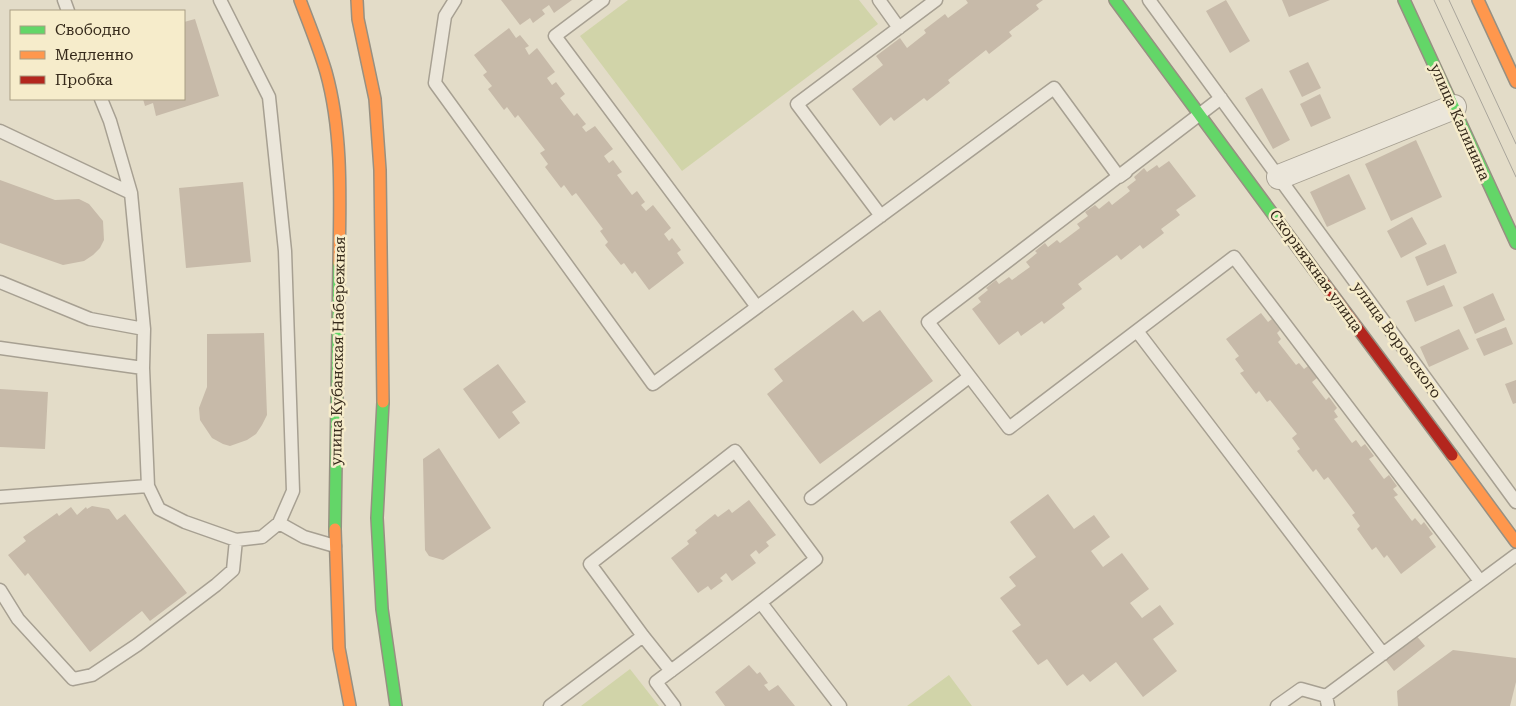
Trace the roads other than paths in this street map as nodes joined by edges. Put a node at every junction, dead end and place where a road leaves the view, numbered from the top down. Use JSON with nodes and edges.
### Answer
{"nodes":[{"id":1,"x":220,"y":0,"type":"edge"},
{"id":2,"x":300,"y":0,"type":"edge"},
{"id":3,"x":357,"y":0,"type":"edge"},
{"id":4,"x":455,"y":0,"type":"edge"},
{"id":5,"x":603,"y":0,"type":"edge"},
{"id":6,"x":879,"y":0,"type":"edge"},
{"id":7,"x":936,"y":0,"type":"edge"},
{"id":8,"x":1115,"y":0,"type":"edge"},
{"id":9,"x":1149,"y":0,"type":"edge"},
{"id":10,"x":1404,"y":0,"type":"edge"},
{"id":11,"x":1478,"y":0,"type":"edge"},
{"id":12,"x":900,"y":28,"type":"junction"},
{"id":13,"x":1172,"y":54,"type":"junction"},
{"id":14,"x":1516,"y":82,"type":"edge"},
{"id":15,"x":1221,"y":98,"type":"junction"},
{"id":16,"x":101,"y":100,"type":"edge"},
{"id":17,"x":1454,"y":107,"type":"junction"},
{"id":18,"x":1201,"y":114,"type":"junction"},
{"id":19,"x":0,"y":131,"type":"edge"},
{"id":20,"x":1134,"y":166,"type":"junction"},
{"id":21,"x":1279,"y":178,"type":"junction"},
{"id":22,"x":131,"y":193,"type":"junction"},
{"id":23,"x":880,"y":216,"type":"junction"},
{"id":24,"x":1516,"y":243,"type":"edge"},
{"id":25,"x":0,"y":282,"type":"edge"},
{"id":26,"x":757,"y":307,"type":"junction"},
{"id":27,"x":144,"y":329,"type":"junction"},
{"id":28,"x":1136,"y":331,"type":"junction"},
{"id":29,"x":0,"y":348,"type":"edge"},
{"id":30,"x":143,"y":368,"type":"junction"},
{"id":31,"x":969,"y":377,"type":"junction"},
{"id":32,"x":148,"y":486,"type":"junction"},
{"id":33,"x":0,"y":497,"type":"edge"},
{"id":34,"x":811,"y":498,"type":"dead end"},
{"id":35,"x":1516,"y":502,"type":"edge"},
{"id":36,"x":279,"y":523,"type":"junction"},
{"id":37,"x":236,"y":540,"type":"junction"},
{"id":38,"x":1516,"y":542,"type":"edge"},
{"id":39,"x":336,"y":546,"type":"junction"},
{"id":40,"x":1516,"y":555,"type":"edge"},
{"id":41,"x":1480,"y":581,"type":"junction"},
{"id":42,"x":0,"y":590,"type":"edge"},
{"id":43,"x":761,"y":603,"type":"junction"},
{"id":44,"x":643,"y":636,"type":"junction"},
{"id":45,"x":1383,"y":654,"type":"junction"},
{"id":46,"x":671,"y":671,"type":"junction"},
{"id":47,"x":1327,"y":701,"type":"edge"},
{"id":48,"x":350,"y":706,"type":"edge"},
{"id":49,"x":396,"y":706,"type":"edge"},
{"id":50,"x":550,"y":706,"type":"edge"},
{"id":51,"x":674,"y":706,"type":"edge"},
{"id":52,"x":840,"y":706,"type":"edge"},
{"id":53,"x":1277,"y":706,"type":"edge"}],
"edges":[{"from":1,"to":36,"type":"lane"},
{"from":2,"to":39,"type":"main road","name":"улица Кубанская Набережная"},
{"from":3,"to":49,"type":"main road"},
{"from":4,"to":26,"type":"lane"},
{"from":5,"to":26,"type":"lane"},
{"from":6,"to":12,"type":"lane"},
{"from":7,"to":12,"type":"lane"},
{"from":8,"to":13,"type":"main road","name":"Скорняжная улица"},
{"from":9,"to":13,"type":"lane","name":"улица Воровского"},
{"from":10,"to":17,"type":"main road","name":"улица Калинина"},
{"from":11,"to":14,"type":"main road"},
{"from":12,"to":23,"type":"lane"},
{"from":13,"to":15,"type":"lane","name":"улица Воровского"},
{"from":13,"to":18,"type":"main road","name":"Скорняжная улица"},
{"from":15,"to":18,"type":"lane"},
{"from":15,"to":21,"type":"lane","name":"улица Воровского"},
{"from":16,"to":22,"type":"lane"},
{"from":17,"to":21,"type":"street"},
{"from":17,"to":24,"type":"main road","name":"улица Калинина"},
{"from":18,"to":20,"type":"lane"},
{"from":18,"to":38,"type":"main road","name":"Скорняжная улица"},
{"from":19,"to":22,"type":"lane"},
{"from":20,"to":23,"type":"lane"},
{"from":20,"to":31,"type":"lane"},
{"from":21,"to":35,"type":"lane","name":"улица Воровского"},
{"from":22,"to":27,"type":"lane"},
{"from":23,"to":26,"type":"lane"},
{"from":25,"to":27,"type":"lane"},
{"from":27,"to":30,"type":"lane"},
{"from":28,"to":31,"type":"lane"},
{"from":28,"to":41,"type":"lane"},
{"from":28,"to":45,"type":"lane"},
{"from":29,"to":30,"type":"lane"},
{"from":30,"to":32,"type":"lane"},
{"from":31,"to":34,"type":"lane"},
{"from":32,"to":33,"type":"lane"},
{"from":32,"to":37,"type":"lane"},
{"from":36,"to":37,"type":"lane"},
{"from":36,"to":39,"type":"lane"},
{"from":37,"to":42,"type":"lane"},
{"from":39,"to":48,"type":"main road","name":"улица Кубанская Набережная"},
{"from":40,"to":41,"type":"lane"},
{"from":41,"to":45,"type":"lane"},
{"from":43,"to":44,"type":"lane"},
{"from":43,"to":46,"type":"lane"},
{"from":43,"to":52,"type":"lane"},
{"from":44,"to":46,"type":"lane"},
{"from":44,"to":50,"type":"lane"},
{"from":45,"to":47,"type":"lane"},
{"from":46,"to":51,"type":"lane"},
{"from":47,"to":53,"type":"lane"}]}
